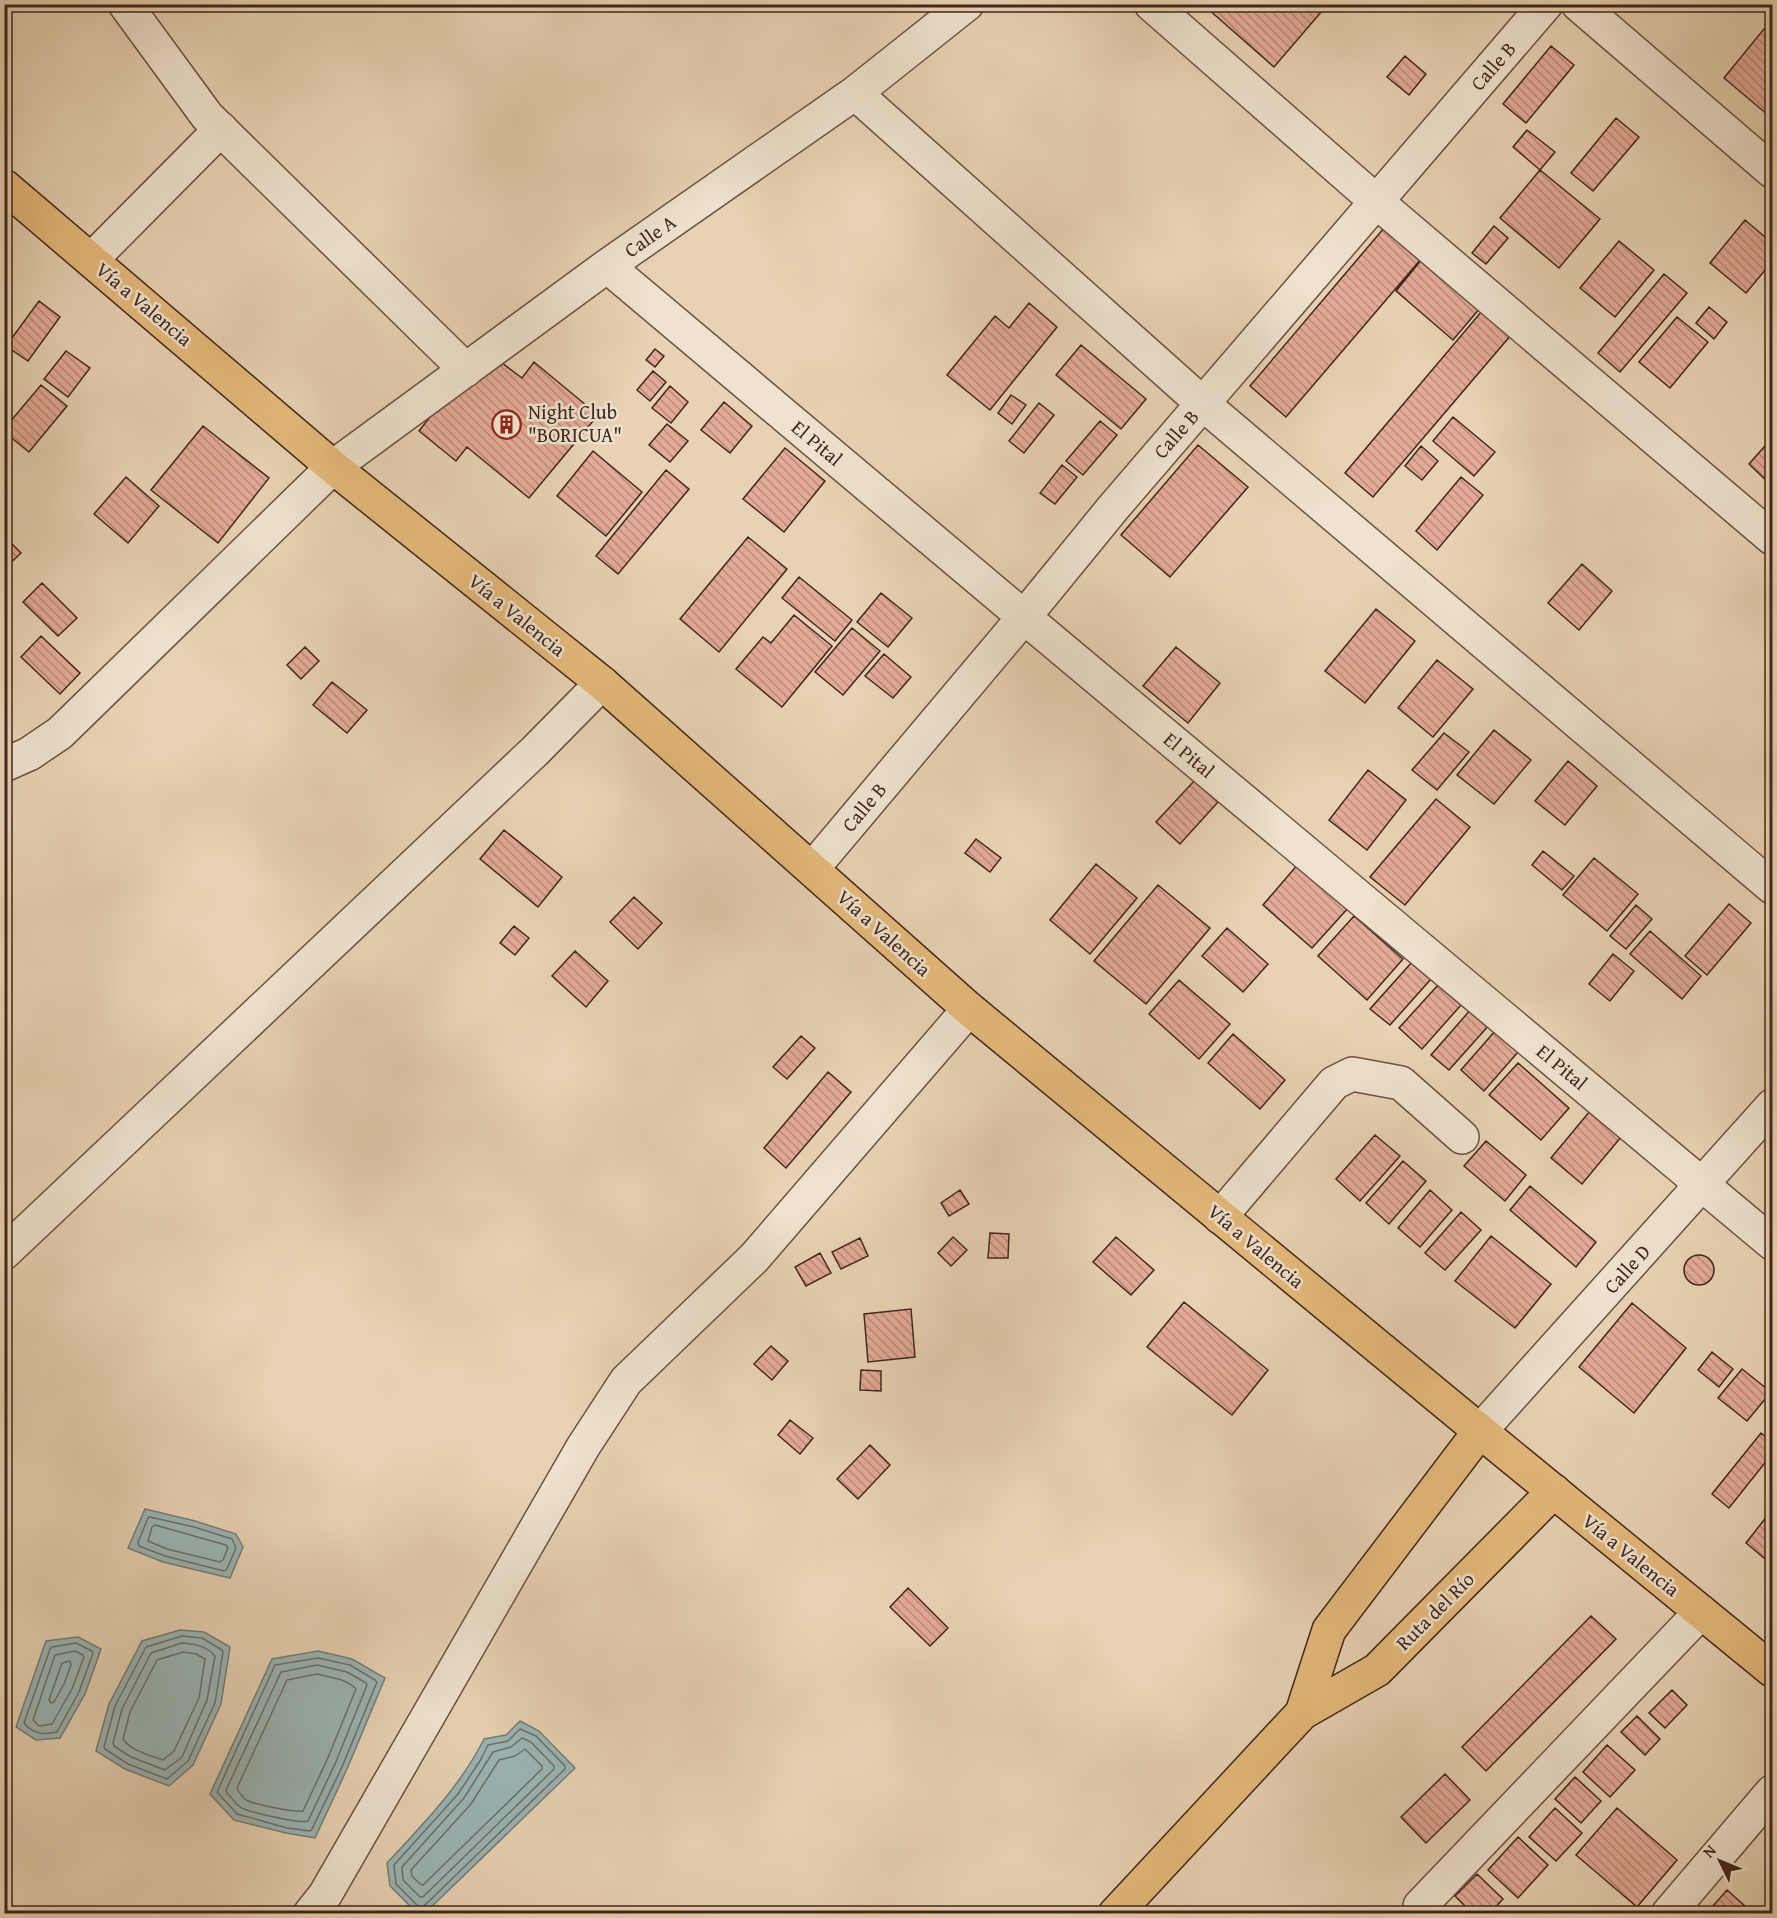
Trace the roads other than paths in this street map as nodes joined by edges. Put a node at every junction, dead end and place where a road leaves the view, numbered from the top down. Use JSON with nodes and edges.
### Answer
{"nodes":[{"id":1,"x":125,"y":4,"type":"edge"},
{"id":2,"x":967,"y":4,"type":"edge"},
{"id":3,"x":1151,"y":4,"type":"edge"},
{"id":4,"x":1546,"y":4,"type":"edge"},
{"id":5,"x":1578,"y":4,"type":"edge"},
{"id":6,"x":855,"y":93,"type":"junction"},
{"id":7,"x":221,"y":129,"type":"junction"},
{"id":8,"x":1773,"y":171,"type":"edge"},
{"id":9,"x":4,"y":186,"type":"edge"},
{"id":10,"x":1377,"y":202,"type":"junction"},
{"id":11,"x":92,"y":260,"type":"junction"},
{"id":12,"x":607,"y":266,"type":"junction"},
{"id":13,"x":466,"y":370,"type":"junction"},
{"id":14,"x":1202,"y":403,"type":"junction"},
{"id":15,"x":333,"y":467,"type":"junction"},
{"id":16,"x":1773,"y":538,"type":"edge"},
{"id":17,"x":1024,"y":617,"type":"junction"},
{"id":18,"x":602,"y":683,"type":"junction"},
{"id":19,"x":4,"y":765,"type":"edge"},
{"id":20,"x":812,"y":869,"type":"junction"},
{"id":21,"x":1773,"y":887,"type":"edge"},
{"id":22,"x":969,"y":1009,"type":"junction"},
{"id":23,"x":1773,"y":1106,"type":"edge"},
{"id":24,"x":1462,"y":1137,"type":"dead end"},
{"id":25,"x":1703,"y":1185,"type":"junction"},
{"id":26,"x":1220,"y":1217,"type":"junction"},
{"id":27,"x":1773,"y":1243,"type":"edge"},
{"id":28,"x":4,"y":1253,"type":"edge"},
{"id":29,"x":1480,"y":1431,"type":"junction"},
{"id":30,"x":1554,"y":1491,"type":"junction"},
{"id":31,"x":1701,"y":1612,"type":"junction"},
{"id":32,"x":1773,"y":1670,"type":"edge"},
{"id":33,"x":1302,"y":1713,"type":"junction"},
{"id":34,"x":1773,"y":1792,"type":"edge"},
{"id":35,"x":1420,"y":1906,"type":"dead end"},
{"id":36,"x":310,"y":1914,"type":"edge"},
{"id":37,"x":1115,"y":1914,"type":"edge"},
{"id":38,"x":1668,"y":1914,"type":"edge"}],
"edges":[{"from":1,"to":7,"type":"street"},
{"from":2,"to":6,"type":"street","name":"Calle A"},
{"from":3,"to":10,"type":"street"},
{"from":4,"to":10,"type":"street","name":"Calle B"},
{"from":5,"to":8,"type":"street"},
{"from":6,"to":12,"type":"street","name":"Calle A"},
{"from":6,"to":14,"type":"street"},
{"from":7,"to":11,"type":"street"},
{"from":7,"to":13,"type":"street"},
{"from":9,"to":11,"type":"main road","name":"Vía a Valencia"},
{"from":10,"to":14,"type":"street","name":"Calle B"},
{"from":10,"to":16,"type":"street"},
{"from":11,"to":15,"type":"main road","name":"Vía a Valencia"},
{"from":12,"to":13,"type":"street","name":"Calle A"},
{"from":12,"to":17,"type":"street","name":"El Pital"},
{"from":13,"to":15,"type":"street","name":"Calle A"},
{"from":14,"to":17,"type":"street","name":"Calle B"},
{"from":14,"to":21,"type":"street"},
{"from":15,"to":18,"type":"main road","name":"Vía a Valencia"},
{"from":15,"to":19,"type":"street","name":"Calle A"},
{"from":17,"to":20,"type":"street","name":"Calle B"},
{"from":17,"to":25,"type":"street","name":"El Pital"},
{"from":18,"to":20,"type":"main road","name":"Vía a Valencia"},
{"from":18,"to":28,"type":"street"},
{"from":20,"to":22,"type":"main road","name":"Vía a Valencia"},
{"from":22,"to":26,"type":"main road","name":"Vía a Valencia"},
{"from":22,"to":36,"type":"street"},
{"from":23,"to":25,"type":"street","name":"Calle D"},
{"from":24,"to":26,"type":"street"},
{"from":25,"to":27,"type":"street","name":"El Pital"},
{"from":25,"to":29,"type":"street","name":"Calle D"},
{"from":26,"to":29,"type":"main road","name":"Vía a Valencia"},
{"from":29,"to":30,"type":"main road","name":"Vía a Valencia"},
{"from":29,"to":33,"type":"main road","name":"Ruta del Río"},
{"from":30,"to":31,"type":"main road","name":"Vía a Valencia"},
{"from":30,"to":33,"type":"main road","name":"Ruta del Río"},
{"from":31,"to":32,"type":"main road","name":"Vía a Valencia"},
{"from":31,"to":35,"type":"street"},
{"from":33,"to":37,"type":"main road","name":"Ruta del Río"},
{"from":34,"to":38,"type":"street"}]}
